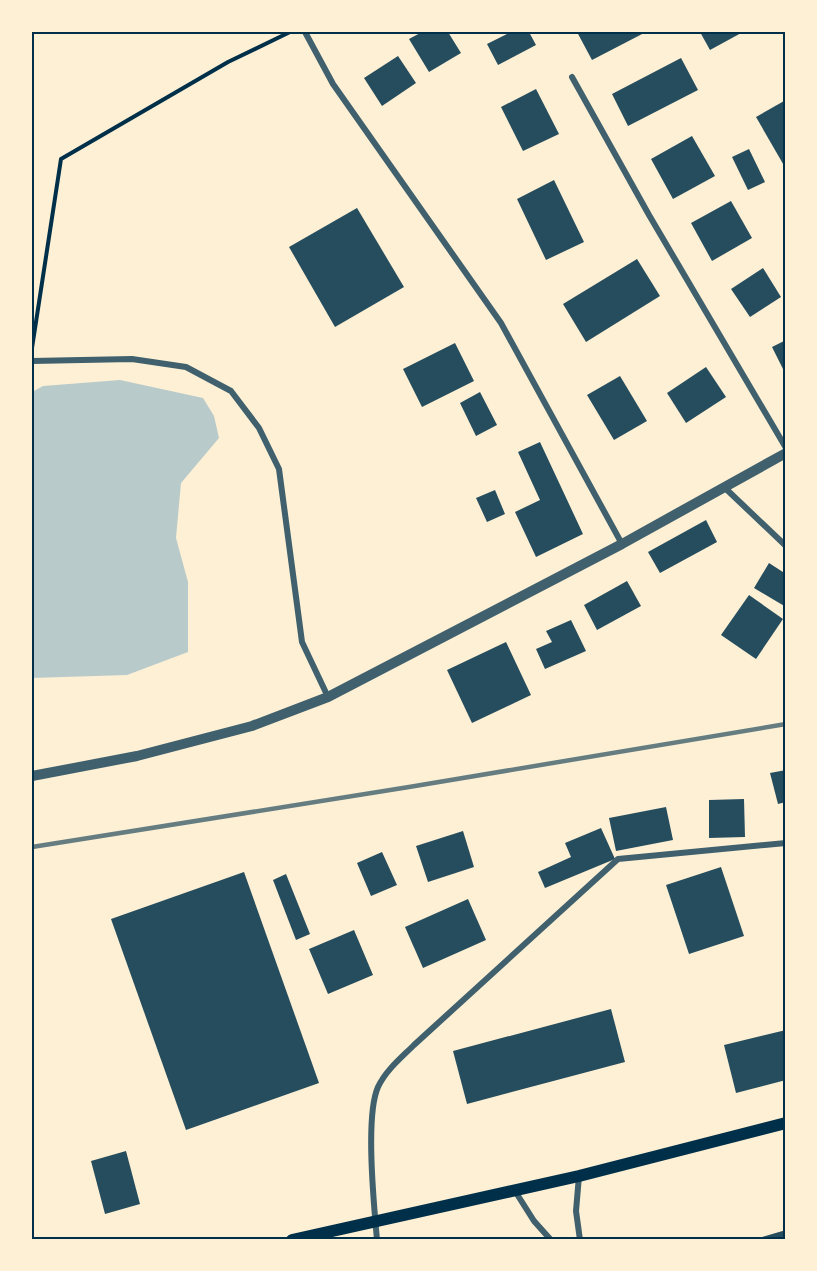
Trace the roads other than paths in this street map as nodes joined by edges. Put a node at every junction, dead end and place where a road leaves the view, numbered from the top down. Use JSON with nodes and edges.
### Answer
{"nodes":[{"id":1,"x":305,"y":32,"type":"edge"},
{"id":2,"x":572,"y":77,"type":"dead end"},
{"id":3,"x":32,"y":361,"type":"edge"},
{"id":4,"x":786,"y":448,"type":"edge"},
{"id":5,"x":786,"y":453,"type":"edge"},
{"id":6,"x":725,"y":488,"type":"junction"},
{"id":7,"x":622,"y":544,"type":"junction"},
{"id":8,"x":786,"y":546,"type":"edge"},
{"id":9,"x":328,"y":697,"type":"junction"},
{"id":10,"x":32,"y":776,"type":"edge"},
{"id":11,"x":786,"y":843,"type":"edge"},
{"id":12,"x":786,"y":1123,"type":"edge"},
{"id":13,"x":579,"y":1176,"type":"junction"},
{"id":14,"x":515,"y":1191,"type":"junction"},
{"id":15,"x":375,"y":1221,"type":"junction"},
{"id":16,"x":319,"y":1237,"type":"edge"},
{"id":17,"x":292,"y":1239,"type":"edge"},
{"id":18,"x":377,"y":1239,"type":"edge"},
{"id":19,"x":551,"y":1239,"type":"edge"},
{"id":20,"x":580,"y":1239,"type":"edge"}],
"edges":[{"from":1,"to":7,"type":"street"},
{"from":2,"to":4,"type":"street"},
{"from":3,"to":9,"type":"street"},
{"from":5,"to":6,"type":"street"},
{"from":6,"to":7,"type":"street"},
{"from":6,"to":8,"type":"street"},
{"from":7,"to":9,"type":"street"},
{"from":9,"to":10,"type":"street"},
{"from":11,"to":15,"type":"street"},
{"from":12,"to":13,"type":"main road"},
{"from":13,"to":14,"type":"main road"},
{"from":13,"to":20,"type":"street"},
{"from":14,"to":15,"type":"main road"},
{"from":14,"to":19,"type":"street"},
{"from":15,"to":16,"type":"main road"},
{"from":15,"to":18,"type":"street"},
{"from":16,"to":17,"type":"main road"}]}
